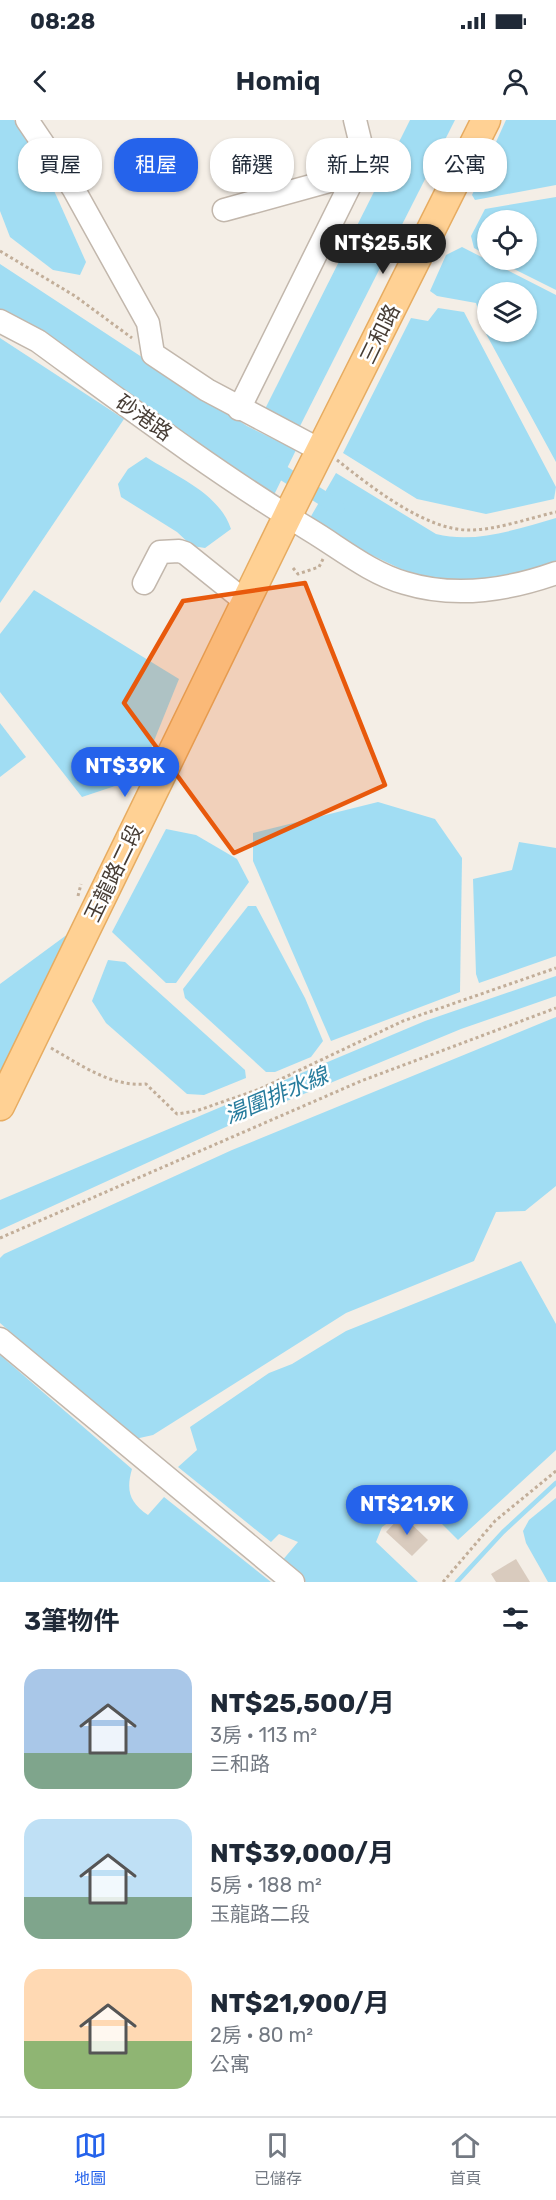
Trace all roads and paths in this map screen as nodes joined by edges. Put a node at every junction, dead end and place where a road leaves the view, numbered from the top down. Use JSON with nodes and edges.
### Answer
{"nodes":[{"id":1,"x":27,"y":120,"type":"edge"},
{"id":2,"x":355,"y":120,"type":"edge"},
{"id":3,"x":486,"y":120,"type":"edge"},
{"id":4,"x":359,"y":138,"type":"edge"},
{"id":5,"x":306,"y":188,"type":"edge"},
{"id":6,"x":347,"y":192,"type":"edge"},
{"id":7,"x":224,"y":210,"type":"dead end"},
{"id":8,"x":0,"y":251,"type":"edge"},
{"id":9,"x":0,"y":321,"type":"edge"},
{"id":10,"x":153,"y":354,"type":"junction"},
{"id":11,"x":239,"y":409,"type":"junction"},
{"id":12,"x":320,"y":450,"type":"junction"},
{"id":13,"x":556,"y":512,"type":"edge"},
{"id":14,"x":289,"y":513,"type":"junction"},
{"id":15,"x":332,"y":545,"type":"junction"},
{"id":16,"x":293,"y":568,"type":"dead end"},
{"id":17,"x":556,"y":573,"type":"edge"},
{"id":18,"x":144,"y":583,"type":"dead end"},
{"id":19,"x":246,"y":602,"type":"junction"},
{"id":20,"x":556,"y":968,"type":"edge"},
{"id":21,"x":556,"y":1008,"type":"edge"},
{"id":22,"x":34,"y":1038,"type":"junction"},
{"id":23,"x":0,"y":1106,"type":"edge"},
{"id":24,"x":0,"y":1238,"type":"edge"},
{"id":25,"x":0,"y":1339,"type":"edge"},
{"id":26,"x":556,"y":1471,"type":"edge"},
{"id":27,"x":293,"y":1582,"type":"edge"},
{"id":28,"x":443,"y":1582,"type":"edge"}],
"edges":[{"from":1,"to":10,"type":"street"},
{"from":2,"to":4,"type":"street"},
{"from":3,"to":12,"type":"main road","name":"三和路"},
{"from":5,"to":7,"type":"street"},
{"from":6,"to":11,"type":"street"},
{"from":8,"to":10,"type":"path"},
{"from":9,"to":14,"type":"street","name":"砂港路"},
{"from":10,"to":11,"type":"street"},
{"from":11,"to":12,"type":"street"},
{"from":12,"to":13,"type":"path"},
{"from":12,"to":14,"type":"main road","name":"三和路"},
{"from":14,"to":15,"type":"street","name":"砂港路"},
{"from":14,"to":19,"type":"main road","name":"玉龍路二段"},
{"from":15,"to":16,"type":"path"},
{"from":15,"to":17,"type":"street","name":"砂港路"},
{"from":18,"to":19,"type":"street"},
{"from":19,"to":22,"type":"main road","name":"玉龍路二段"},
{"from":20,"to":22,"type":"path"},
{"from":21,"to":24,"type":"path"},
{"from":22,"to":23,"type":"main road","name":"玉龍路二段"},
{"from":25,"to":27,"type":"street"},
{"from":26,"to":28,"type":"path"}]}
